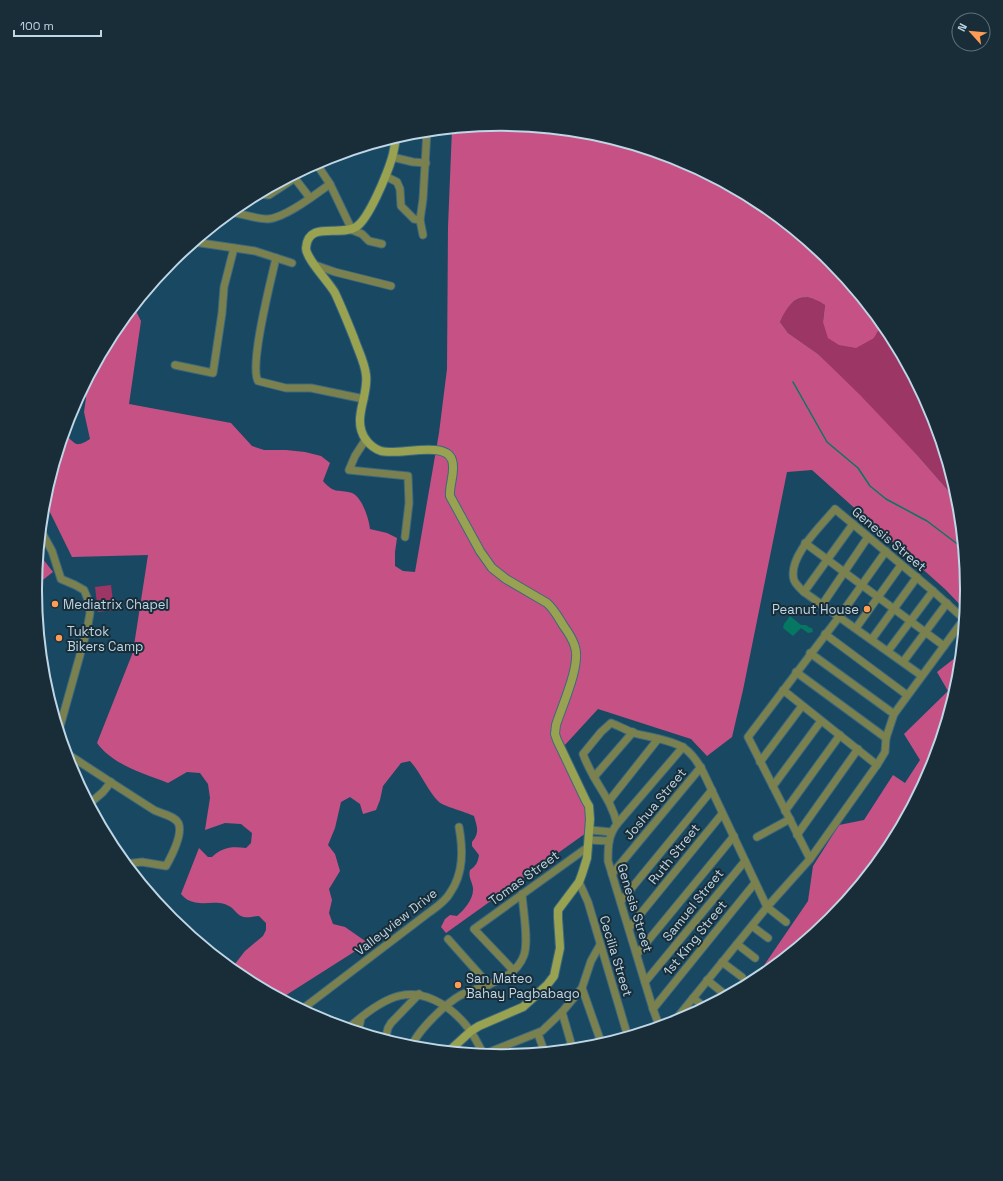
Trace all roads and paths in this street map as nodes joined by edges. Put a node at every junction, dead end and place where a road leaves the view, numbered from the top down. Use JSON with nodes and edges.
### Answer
{"nodes":[{"id":1,"x":427,"y":138,"type":"edge"},
{"id":2,"x":395,"y":144,"type":"edge"},
{"id":3,"x":392,"y":157,"type":"junction"},
{"id":4,"x":426,"y":163,"type":"junction"},
{"id":5,"x":320,"y":169,"type":"edge"},
{"id":6,"x":385,"y":176,"type":"junction"},
{"id":7,"x":296,"y":179,"type":"edge"},
{"id":8,"x":330,"y":184,"type":"junction"},
{"id":9,"x":310,"y":198,"type":"junction"},
{"id":10,"x":239,"y":213,"type":"edge"},
{"id":11,"x":420,"y":220,"type":"junction"},
{"id":12,"x":352,"y":230,"type":"junction"},
{"id":13,"x":423,"y":235,"type":"dead end"},
{"id":14,"x":201,"y":243,"type":"edge"},
{"id":15,"x":382,"y":244,"type":"dead end"},
{"id":16,"x":234,"y":248,"type":"junction"},
{"id":17,"x":276,"y":258,"type":"junction"},
{"id":18,"x":292,"y":263,"type":"dead end"},
{"id":19,"x":315,"y":265,"type":"junction"},
{"id":20,"x":391,"y":286,"type":"dead end"},
{"id":21,"x":175,"y":365,"type":"dead end"},
{"id":22,"x":364,"y":399,"type":"junction"},
{"id":23,"x":366,"y":439,"type":"junction"},
{"id":24,"x":853,"y":524,"type":"junction"},
{"id":25,"x":405,"y":537,"type":"dead end"},
{"id":26,"x":868,"y":537,"type":"junction"},
{"id":27,"x":45,"y":539,"type":"edge"},
{"id":28,"x":805,"y":543,"type":"junction"},
{"id":29,"x":886,"y":551,"type":"junction"},
{"id":30,"x":828,"y":559,"type":"junction"},
{"id":31,"x":902,"y":564,"type":"junction"},
{"id":32,"x":844,"y":572,"type":"junction"},
{"id":33,"x":916,"y":577,"type":"junction"},
{"id":34,"x":862,"y":585,"type":"junction"},
{"id":35,"x":933,"y":591,"type":"junction"},
{"id":36,"x":804,"y":592,"type":"junction"},
{"id":37,"x":878,"y":597,"type":"junction"},
{"id":38,"x":947,"y":603,"type":"junction"},
{"id":39,"x":822,"y":604,"type":"junction"},
{"id":40,"x":894,"y":609,"type":"junction"},
{"id":41,"x":960,"y":615,"type":"edge"},
{"id":42,"x":839,"y":617,"type":"junction"},
{"id":43,"x":910,"y":621,"type":"junction"},
{"id":44,"x":960,"y":625,"type":"edge"},
{"id":45,"x":856,"y":628,"type":"junction"},
{"id":46,"x":925,"y":632,"type":"junction"},
{"id":47,"x":825,"y":634,"type":"junction"},
{"id":48,"x":872,"y":639,"type":"junction"},
{"id":49,"x":944,"y":646,"type":"junction"},
{"id":50,"x":888,"y":651,"type":"junction"},
{"id":51,"x":810,"y":653,"type":"junction"},
{"id":52,"x":903,"y":662,"type":"junction"},
{"id":53,"x":796,"y":672,"type":"junction"},
{"id":54,"x":922,"y":676,"type":"junction"},
{"id":55,"x":782,"y":690,"type":"junction"},
{"id":56,"x":907,"y":695,"type":"junction"},
{"id":57,"x":802,"y":706,"type":"junction"},
{"id":58,"x":894,"y":714,"type":"junction"},
{"id":59,"x":61,"y":721,"type":"edge"},
{"id":60,"x":821,"y":721,"type":"junction"},
{"id":61,"x":633,"y":732,"type":"junction"},
{"id":62,"x":840,"y":735,"type":"junction"},
{"id":63,"x":886,"y":738,"type":"junction"},
{"id":64,"x":658,"y":739,"type":"junction"},
{"id":65,"x":683,"y":748,"type":"junction"},
{"id":66,"x":858,"y":749,"type":"junction"},
{"id":67,"x":74,"y":758,"type":"edge"},
{"id":68,"x":760,"y":762,"type":"junction"},
{"id":69,"x":877,"y":765,"type":"junction"},
{"id":70,"x":701,"y":768,"type":"junction"},
{"id":71,"x":594,"y":777,"type":"junction"},
{"id":72,"x":111,"y":782,"type":"junction"},
{"id":73,"x":773,"y":786,"type":"junction"},
{"id":74,"x":712,"y":790,"type":"junction"},
{"id":75,"x":93,"y":801,"type":"edge"},
{"id":76,"x":609,"y":801,"type":"junction"},
{"id":77,"x":785,"y":811,"type":"junction"},
{"id":78,"x":722,"y":814,"type":"junction"},
{"id":79,"x":790,"y":819,"type":"junction"},
{"id":80,"x":617,"y":824,"type":"junction"},
{"id":81,"x":459,"y":827,"type":"dead end"},
{"id":82,"x":590,"y":830,"type":"junction"},
{"id":83,"x":611,"y":832,"type":"junction"},
{"id":84,"x":797,"y":834,"type":"junction"},
{"id":85,"x":734,"y":836,"type":"junction"},
{"id":86,"x":757,"y":837,"type":"dead end"},
{"id":87,"x":609,"y":841,"type":"junction"},
{"id":88,"x":588,"y":843,"type":"junction"},
{"id":89,"x":810,"y":859,"type":"junction"},
{"id":90,"x":745,"y":860,"type":"junction"},
{"id":91,"x":132,"y":863,"type":"edge"},
{"id":92,"x":612,"y":874,"type":"junction"},
{"id":93,"x":579,"y":882,"type":"junction"},
{"id":94,"x":755,"y":883,"type":"junction"},
{"id":95,"x":522,"y":894,"type":"junction"},
{"id":96,"x":621,"y":901,"type":"junction"},
{"id":97,"x":767,"y":907,"type":"junction"},
{"id":98,"x":786,"y":922,"type":"dead end"},
{"id":99,"x":752,"y":926,"type":"junction"},
{"id":100,"x":629,"y":928,"type":"junction"},
{"id":101,"x":768,"y":938,"type":"dead end"},
{"id":102,"x":448,"y":939,"type":"dead end"},
{"id":103,"x":737,"y":944,"type":"junction"},
{"id":104,"x":600,"y":945,"type":"junction"},
{"id":105,"x":637,"y":954,"type":"junction"},
{"id":106,"x":755,"y":958,"type":"dead end"},
{"id":107,"x":722,"y":962,"type":"junction"},
{"id":108,"x":513,"y":970,"type":"junction"},
{"id":109,"x":742,"y":977,"type":"dead end"},
{"id":110,"x":708,"y":980,"type":"junction"},
{"id":111,"x":645,"y":982,"type":"junction"},
{"id":112,"x":489,"y":985,"type":"junction"},
{"id":113,"x":582,"y":988,"type":"junction"},
{"id":114,"x":723,"y":993,"type":"edge"},
{"id":115,"x":419,"y":994,"type":"junction"},
{"id":116,"x":693,"y":998,"type":"junction"},
{"id":117,"x":701,"y":1005,"type":"edge"},
{"id":118,"x":306,"y":1006,"type":"edge"},
{"id":119,"x":447,"y":1006,"type":"junction"},
{"id":120,"x":653,"y":1009,"type":"junction"},
{"id":121,"x":562,"y":1012,"type":"junction"},
{"id":122,"x":684,"y":1012,"type":"edge"},
{"id":123,"x":361,"y":1018,"type":"junction"},
{"id":124,"x":658,"y":1022,"type":"edge"},
{"id":125,"x":352,"y":1025,"type":"edge"},
{"id":126,"x":359,"y":1027,"type":"edge"},
{"id":127,"x":471,"y":1032,"type":"junction"},
{"id":128,"x":627,"y":1032,"type":"edge"},
{"id":129,"x":538,"y":1034,"type":"junction"},
{"id":130,"x":386,"y":1035,"type":"edge"},
{"id":131,"x":600,"y":1039,"type":"edge"},
{"id":132,"x":413,"y":1041,"type":"edge"},
{"id":133,"x":571,"y":1044,"type":"edge"},
{"id":134,"x":454,"y":1047,"type":"edge"},
{"id":135,"x":543,"y":1048,"type":"edge"},
{"id":136,"x":480,"y":1049,"type":"edge"},
{"id":137,"x":497,"y":1050,"type":"edge"}],
"edges":[{"from":1,"to":4,"type":"street"},
{"from":2,"to":3,"type":"street"},
{"from":3,"to":4,"type":"street"},
{"from":3,"to":6,"type":"street"},
{"from":4,"to":11,"type":"street"},
{"from":5,"to":8,"type":"street"},
{"from":6,"to":11,"type":"street"},
{"from":6,"to":12,"type":"street"},
{"from":7,"to":9,"type":"street"},
{"from":8,"to":9,"type":"street"},
{"from":8,"to":12,"type":"street"},
{"from":9,"to":10,"type":"street"},
{"from":11,"to":13,"type":"street"},
{"from":12,"to":15,"type":"street"},
{"from":12,"to":19,"type":"street"},
{"from":14,"to":16,"type":"street"},
{"from":16,"to":17,"type":"street"},
{"from":16,"to":21,"type":"street"},
{"from":17,"to":18,"type":"street"},
{"from":17,"to":22,"type":"street"},
{"from":19,"to":20,"type":"street"},
{"from":19,"to":22,"type":"street"},
{"from":22,"to":23,"type":"street"},
{"from":23,"to":25,"type":"street"},
{"from":23,"to":82,"type":"street"},
{"from":24,"to":26,"type":"street","name":"Genesis Street"},
{"from":24,"to":28,"type":"street","name":"Genesis Street"},
{"from":24,"to":30,"type":"street"},
{"from":26,"to":29,"type":"street","name":"Genesis Street"},
{"from":26,"to":32,"type":"street"},
{"from":27,"to":59,"type":"street"},
{"from":28,"to":30,"type":"street"},
{"from":28,"to":36,"type":"street","name":"Genesis Street"},
{"from":29,"to":31,"type":"street","name":"Genesis Street"},
{"from":29,"to":34,"type":"street"},
{"from":30,"to":32,"type":"street"},
{"from":30,"to":36,"type":"street"},
{"from":31,"to":33,"type":"street","name":"Genesis Street"},
{"from":31,"to":37,"type":"street"},
{"from":32,"to":34,"type":"street"},
{"from":32,"to":39,"type":"street"},
{"from":33,"to":35,"type":"street","name":"Genesis Street"},
{"from":33,"to":40,"type":"street"},
{"from":34,"to":37,"type":"street"},
{"from":34,"to":42,"type":"street"},
{"from":35,"to":38,"type":"street","name":"Genesis Street"},
{"from":35,"to":43,"type":"street"},
{"from":36,"to":39,"type":"street","name":"Genesis Street"},
{"from":37,"to":40,"type":"street"},
{"from":37,"to":45,"type":"street"},
{"from":38,"to":41,"type":"street","name":"Genesis Street"},
{"from":38,"to":46,"type":"street"},
{"from":39,"to":42,"type":"street","name":"Genesis Street"},
{"from":40,"to":43,"type":"street"},
{"from":40,"to":48,"type":"street"},
{"from":42,"to":45,"type":"street","name":"Genesis Street"},
{"from":42,"to":47,"type":"street"},
{"from":43,"to":46,"type":"street"},
{"from":43,"to":50,"type":"street"},
{"from":44,"to":49,"type":"street","name":"Genesis Street"},
{"from":45,"to":48,"type":"street","name":"Genesis Street"},
{"from":46,"to":49,"type":"street"},
{"from":46,"to":52,"type":"street"},
{"from":47,"to":51,"type":"street"},
{"from":47,"to":56,"type":"street"},
{"from":48,"to":50,"type":"street","name":"Genesis Street"},
{"from":49,"to":54,"type":"street","name":"Genesis Street"},
{"from":50,"to":52,"type":"street","name":"Genesis Street"},
{"from":51,"to":53,"type":"street"},
{"from":51,"to":58,"type":"street"},
{"from":52,"to":54,"type":"street","name":"Genesis Street"},
{"from":53,"to":55,"type":"street"},
{"from":53,"to":63,"type":"street"},
{"from":54,"to":56,"type":"street","name":"Genesis Street"},
{"from":55,"to":57,"type":"street"},
{"from":55,"to":68,"type":"street"},
{"from":56,"to":58,"type":"street","name":"Genesis Street"},
{"from":57,"to":60,"type":"street"},
{"from":57,"to":68,"type":"street"},
{"from":58,"to":63,"type":"street","name":"Genesis Street"},
{"from":60,"to":62,"type":"street"},
{"from":60,"to":73,"type":"street"},
{"from":61,"to":64,"type":"street"},
{"from":61,"to":71,"type":"street"},
{"from":61,"to":71,"type":"street"},
{"from":62,"to":66,"type":"street"},
{"from":62,"to":77,"type":"street"},
{"from":63,"to":69,"type":"street","name":"Genesis Street"},
{"from":64,"to":65,"type":"street"},
{"from":64,"to":76,"type":"street"},
{"from":65,"to":70,"type":"street"},
{"from":65,"to":80,"type":"street","name":"Genesis Street"},
{"from":66,"to":69,"type":"street"},
{"from":66,"to":84,"type":"street"},
{"from":67,"to":72,"type":"street"},
{"from":68,"to":73,"type":"street"},
{"from":69,"to":89,"type":"street","name":"Genesis Street"},
{"from":70,"to":74,"type":"street"},
{"from":70,"to":92,"type":"street","name":"Joshua Street"},
{"from":71,"to":76,"type":"street"},
{"from":72,"to":75,"type":"street"},
{"from":72,"to":91,"type":"street"},
{"from":73,"to":77,"type":"street"},
{"from":74,"to":78,"type":"street"},
{"from":74,"to":96,"type":"street"},
{"from":76,"to":80,"type":"street"},
{"from":77,"to":79,"type":"street"},
{"from":78,"to":85,"type":"street"},
{"from":78,"to":100,"type":"street","name":"Ruth Street"},
{"from":79,"to":84,"type":"street"},
{"from":79,"to":86,"type":"street"},
{"from":80,"to":83,"type":"street","name":"Genesis Street"},
{"from":81,"to":118,"type":"street","name":"Valleyview Drive"},
{"from":82,"to":83,"type":"street"},
{"from":82,"to":88,"type":"street"},
{"from":83,"to":87,"type":"street","name":"Genesis Street"},
{"from":84,"to":89,"type":"street"},
{"from":85,"to":90,"type":"street"},
{"from":85,"to":105,"type":"street"},
{"from":87,"to":88,"type":"street"},
{"from":87,"to":92,"type":"street","name":"Genesis Street"},
{"from":88,"to":93,"type":"street"},
{"from":88,"to":95,"type":"street","name":"Tomas Street"},
{"from":89,"to":97,"type":"street","name":"Genesis Street"},
{"from":90,"to":94,"type":"street"},
{"from":90,"to":111,"type":"street","name":"Samuel Street"},
{"from":92,"to":96,"type":"street","name":"Genesis Street"},
{"from":93,"to":104,"type":"street","name":"Cecilia Street"},
{"from":93,"to":127,"type":"street"},
{"from":94,"to":97,"type":"street"},
{"from":94,"to":120,"type":"street","name":"1st King Street"},
{"from":95,"to":108,"type":"street"},
{"from":95,"to":108,"type":"street","name":"Tomas Street"},
{"from":96,"to":100,"type":"street","name":"Genesis Street"},
{"from":97,"to":98,"type":"street"},
{"from":97,"to":99,"type":"street","name":"Genesis Street"},
{"from":99,"to":101,"type":"street"},
{"from":99,"to":103,"type":"street","name":"Genesis Street"},
{"from":100,"to":105,"type":"street","name":"Genesis Street"},
{"from":102,"to":112,"type":"street"},
{"from":103,"to":106,"type":"street"},
{"from":103,"to":107,"type":"street","name":"Genesis Street"},
{"from":104,"to":113,"type":"street"},
{"from":104,"to":128,"type":"street","name":"Cecilia Street"},
{"from":105,"to":111,"type":"street","name":"Genesis Street"},
{"from":107,"to":109,"type":"street"},
{"from":107,"to":110,"type":"street","name":"Genesis Street"},
{"from":108,"to":112,"type":"street"},
{"from":110,"to":114,"type":"street"},
{"from":110,"to":116,"type":"street","name":"Genesis Street"},
{"from":111,"to":120,"type":"street","name":"Genesis Street"},
{"from":112,"to":119,"type":"street"},
{"from":113,"to":121,"type":"street"},
{"from":113,"to":131,"type":"street"},
{"from":115,"to":119,"type":"street"},
{"from":115,"to":123,"type":"street"},
{"from":115,"to":130,"type":"street"},
{"from":116,"to":117,"type":"street"},
{"from":116,"to":122,"type":"street","name":"Genesis Street"},
{"from":119,"to":127,"type":"street"},
{"from":119,"to":132,"type":"street"},
{"from":120,"to":124,"type":"street","name":"Genesis Street"},
{"from":121,"to":129,"type":"street"},
{"from":121,"to":133,"type":"street"},
{"from":123,"to":125,"type":"street"},
{"from":123,"to":126,"type":"street"},
{"from":127,"to":134,"type":"street"},
{"from":127,"to":136,"type":"street"},
{"from":129,"to":135,"type":"street"},
{"from":129,"to":137,"type":"street"}]}
